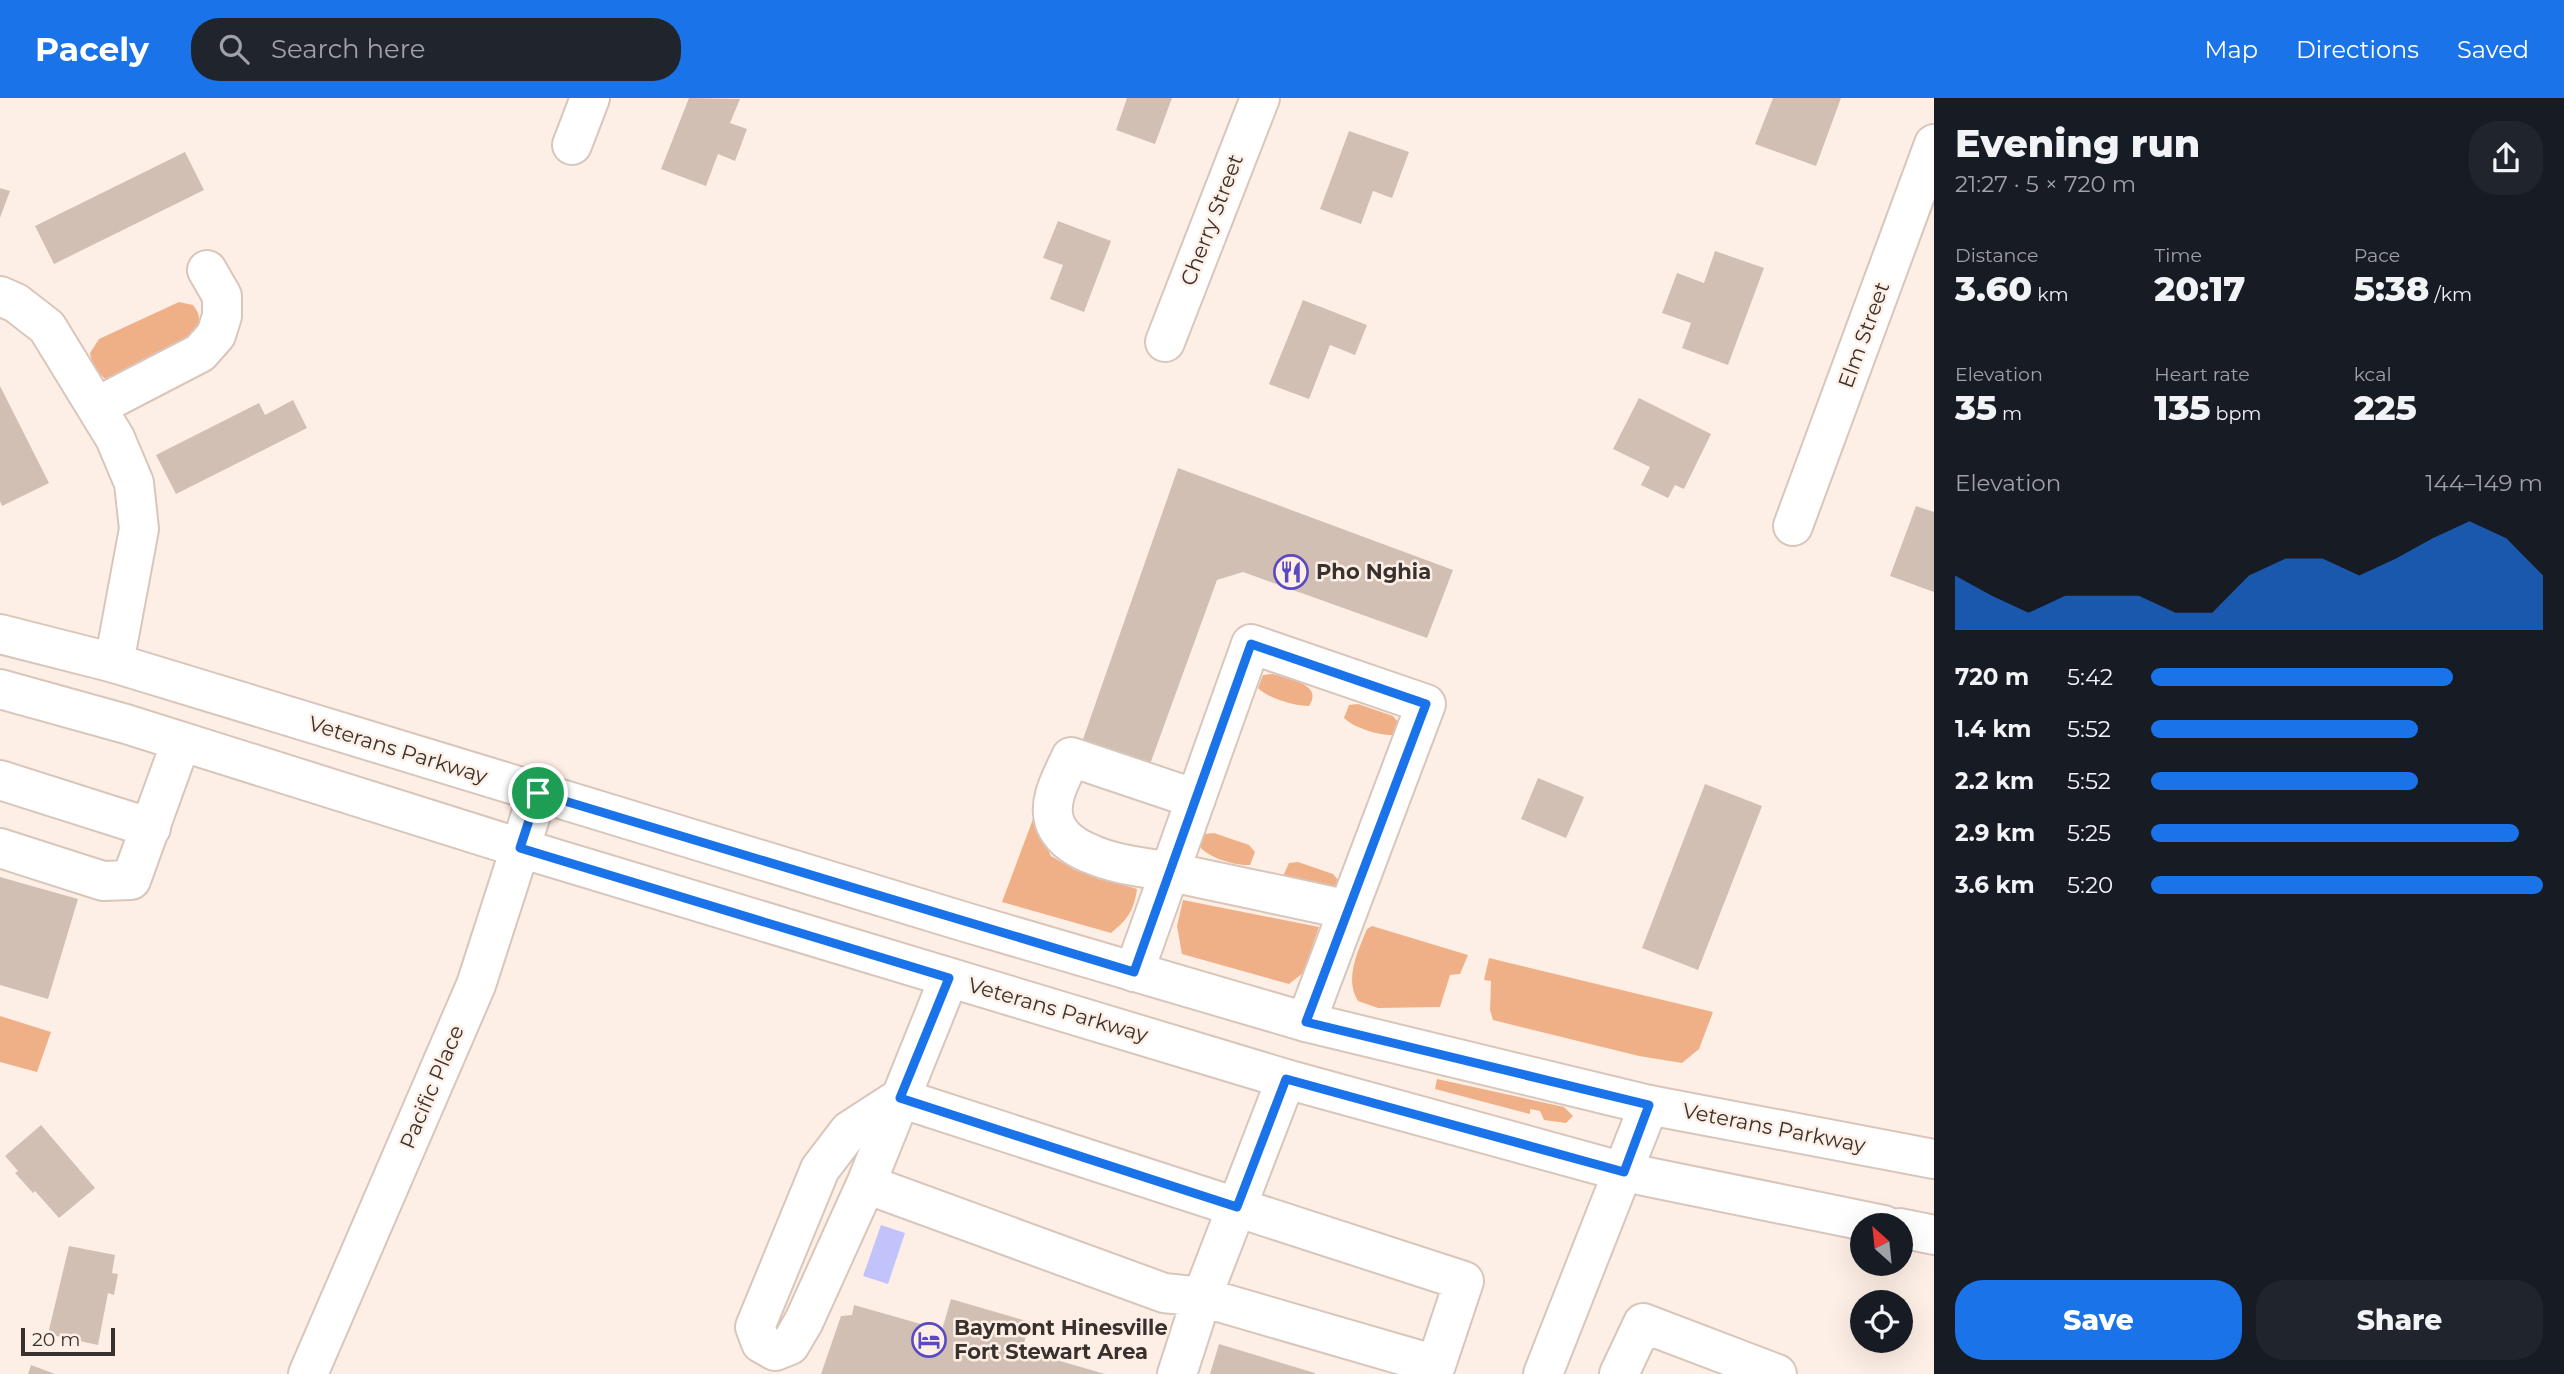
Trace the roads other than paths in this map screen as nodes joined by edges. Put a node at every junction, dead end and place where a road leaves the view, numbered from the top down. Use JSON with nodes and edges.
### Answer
{"nodes":[{"id":1,"x":590,"y":98,"type":"edge"},
{"id":2,"x":1260,"y":98,"type":"edge"},
{"id":3,"x":1934,"y":144,"type":"edge"},
{"id":4,"x":572,"y":145,"type":"dead end"},
{"id":5,"x":207,"y":270,"type":"dead end"},
{"id":6,"x":0,"y":296,"type":"edge"},
{"id":7,"x":1165,"y":342,"type":"dead end"},
{"id":8,"x":96,"y":407,"type":"junction"},
{"id":9,"x":1793,"y":526,"type":"dead end"},
{"id":10,"x":0,"y":634,"type":"edge"},
{"id":11,"x":114,"y":663,"type":"junction"},
{"id":12,"x":0,"y":689,"type":"edge"},
{"id":13,"x":181,"y":742,"type":"junction"},
{"id":14,"x":0,"y":780,"type":"edge"},
{"id":15,"x":538,"y":793,"type":"junction"},
{"id":16,"x":1196,"y":799,"type":"junction"},
{"id":17,"x":151,"y":828,"type":"junction"},
{"id":18,"x":0,"y":848,"type":"edge"},
{"id":19,"x":520,"y":848,"type":"junction"},
{"id":20,"x":1170,"y":872,"type":"junction"},
{"id":21,"x":1348,"y":910,"type":"junction"},
{"id":22,"x":1134,"y":972,"type":"junction"},
{"id":23,"x":949,"y":978,"type":"junction"},
{"id":24,"x":1306,"y":1022,"type":"junction"},
{"id":25,"x":1286,"y":1079,"type":"junction"},
{"id":26,"x":900,"y":1098,"type":"junction"},
{"id":27,"x":1649,"y":1105,"type":"junction"},
{"id":28,"x":1934,"y":1159,"type":"edge"},
{"id":29,"x":1624,"y":1172,"type":"junction"},
{"id":30,"x":866,"y":1184,"type":"junction"},
{"id":31,"x":1237,"y":1207,"type":"junction"},
{"id":32,"x":1850,"y":1218,"type":"edge"},
{"id":33,"x":1913,"y":1231,"type":"edge"},
{"id":34,"x":1934,"y":1235,"type":"edge"},
{"id":35,"x":1202,"y":1297,"type":"junction"},
{"id":36,"x":1435,"y":1369,"type":"edge"},
{"id":37,"x":309,"y":1374,"type":"edge"},
{"id":38,"x":1177,"y":1374,"type":"edge"},
{"id":39,"x":1543,"y":1374,"type":"edge"},
{"id":40,"x":1619,"y":1374,"type":"edge"},
{"id":41,"x":1777,"y":1374,"type":"edge"}],
"edges":[{"from":1,"to":4,"type":"main road"},
{"from":2,"to":7,"type":"main road","name":"Cherry Street"},
{"from":3,"to":9,"type":"main road","name":"Elm Street"},
{"from":5,"to":8,"type":"main road"},
{"from":6,"to":8,"type":"main road"},
{"from":8,"to":11,"type":"main road"},
{"from":10,"to":11,"type":"main road","name":"Veterans Parkway"},
{"from":11,"to":15,"type":"main road","name":"Veterans Parkway"},
{"from":12,"to":13,"type":"main road","name":"Veterans Parkway"},
{"from":13,"to":17,"type":"main road"},
{"from":13,"to":19,"type":"main road","name":"Veterans Parkway"},
{"from":14,"to":17,"type":"main road"},
{"from":15,"to":19,"type":"main road","name":"Pacific Place"},
{"from":15,"to":22,"type":"main road","name":"Veterans Parkway"},
{"from":16,"to":20,"type":"main road"},
{"from":16,"to":20,"type":"main road"},
{"from":16,"to":21,"type":"main road"},
{"from":17,"to":18,"type":"main road"},
{"from":19,"to":23,"type":"main road","name":"Veterans Parkway"},
{"from":19,"to":37,"type":"main road","name":"Pacific Place"},
{"from":20,"to":21,"type":"main road"},
{"from":20,"to":22,"type":"main road"},
{"from":21,"to":24,"type":"main road"},
{"from":22,"to":24,"type":"main road","name":"Veterans Parkway"},
{"from":23,"to":25,"type":"main road","name":"Veterans Parkway"},
{"from":23,"to":26,"type":"main road"},
{"from":24,"to":27,"type":"main road","name":"Veterans Parkway"},
{"from":25,"to":29,"type":"main road","name":"Veterans Parkway"},
{"from":25,"to":31,"type":"main road"},
{"from":26,"to":30,"type":"main road"},
{"from":26,"to":30,"type":"main road"},
{"from":26,"to":31,"type":"main road"},
{"from":27,"to":28,"type":"main road","name":"Veterans Parkway"},
{"from":27,"to":29,"type":"main road"},
{"from":29,"to":32,"type":"main road","name":"Veterans Parkway"},
{"from":29,"to":39,"type":"main road"},
{"from":30,"to":35,"type":"main road"},
{"from":31,"to":35,"type":"main road"},
{"from":31,"to":36,"type":"main road"},
{"from":33,"to":34,"type":"main road"},
{"from":35,"to":36,"type":"main road"},
{"from":35,"to":38,"type":"main road"},
{"from":40,"to":41,"type":"main road"}]}
